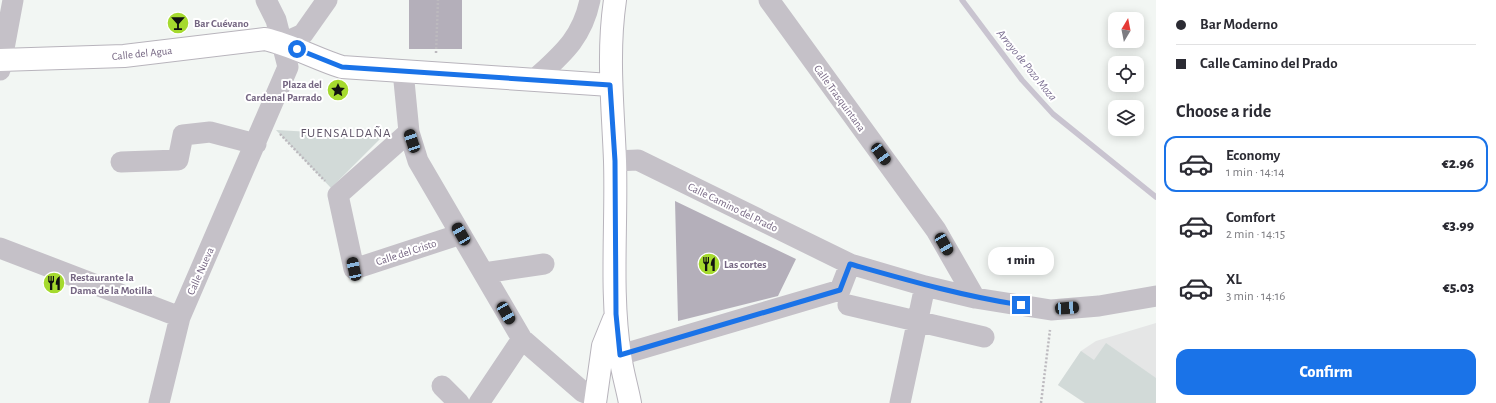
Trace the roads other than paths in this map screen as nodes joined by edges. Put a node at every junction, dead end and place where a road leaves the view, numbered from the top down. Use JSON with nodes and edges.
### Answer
{"nodes":[{"id":1,"x":13,"y":0,"type":"edge"},
{"id":2,"x":266,"y":0,"type":"edge"},
{"id":3,"x":327,"y":0,"type":"edge"},
{"id":4,"x":590,"y":0,"type":"edge"},
{"id":5,"x":615,"y":0,"type":"edge"},
{"id":6,"x":769,"y":0,"type":"edge"},
{"id":7,"x":283,"y":43,"type":"junction"},
{"id":8,"x":1,"y":64,"type":"edge"},
{"id":9,"x":403,"y":71,"type":"junction"},
{"id":10,"x":534,"y":80,"type":"junction"},
{"id":11,"x":610,"y":85,"type":"junction"},
{"id":12,"x":409,"y":132,"type":"junction"},
{"id":13,"x":256,"y":144,"type":"junction"},
{"id":14,"x":615,"y":161,"type":"junction"},
{"id":15,"x":121,"y":162,"type":"dead end"},
{"id":16,"x":461,"y":234,"type":"junction"},
{"id":17,"x":0,"y":248,"type":"edge"},
{"id":18,"x":544,"y":264,"type":"dead end"},
{"id":19,"x":850,"y":264,"type":"junction"},
{"id":20,"x":484,"y":273,"type":"junction"},
{"id":21,"x":925,"y":286,"type":"junction"},
{"id":22,"x":1156,"y":296,"type":"edge"},
{"id":23,"x":976,"y":298,"type":"junction"},
{"id":24,"x":848,"y":306,"type":"dead end"},
{"id":25,"x":616,"y":314,"type":"junction"},
{"id":26,"x":180,"y":317,"type":"junction"},
{"id":27,"x":918,"y":323,"type":"junction"},
{"id":28,"x":984,"y":337,"type":"dead end"},
{"id":29,"x":522,"y":339,"type":"junction"},
{"id":30,"x":620,"y":355,"type":"junction"},
{"id":31,"x":442,"y":386,"type":"dead end"},
{"id":32,"x":596,"y":400,"type":"edge"},
{"id":33,"x":159,"y":403,"type":"edge"},
{"id":34,"x":459,"y":403,"type":"edge"},
{"id":35,"x":479,"y":403,"type":"edge"},
{"id":36,"x":630,"y":403,"type":"edge"},
{"id":37,"x":900,"y":403,"type":"edge"}],
"edges":[{"from":1,"to":8,"type":"street"},
{"from":2,"to":7,"type":"street"},
{"from":3,"to":7,"type":"street"},
{"from":4,"to":10,"type":"street"},
{"from":5,"to":11,"type":"street"},
{"from":6,"to":23,"type":"street","name":"Calle Trasquintana"},
{"from":7,"to":8,"type":"street","name":"Calle del Agua"},
{"from":7,"to":9,"type":"street"},
{"from":7,"to":13,"type":"street","name":"Calle Nueva"},
{"from":9,"to":10,"type":"street"},
{"from":9,"to":12,"type":"street"},
{"from":10,"to":11,"type":"street"},
{"from":11,"to":14,"type":"street"},
{"from":12,"to":16,"type":"street"},
{"from":12,"to":16,"type":"street","name":"Calle del Cristo"},
{"from":13,"to":15,"type":"street"},
{"from":13,"to":26,"type":"street","name":"Calle Nueva"},
{"from":14,"to":19,"type":"street","name":"Calle Camino del Prado"},
{"from":14,"to":25,"type":"street"},
{"from":16,"to":20,"type":"street"},
{"from":17,"to":26,"type":"street"},
{"from":18,"to":20,"type":"street"},
{"from":19,"to":21,"type":"street","name":"Calle Camino del Prado"},
{"from":19,"to":30,"type":"street"},
{"from":20,"to":29,"type":"street"},
{"from":21,"to":23,"type":"street","name":"Calle Camino del Prado"},
{"from":21,"to":27,"type":"street"},
{"from":22,"to":23,"type":"street","name":"Calle Camino del Prado"},
{"from":24,"to":27,"type":"street"},
{"from":25,"to":30,"type":"street"},
{"from":25,"to":32,"type":"street"},
{"from":26,"to":33,"type":"street","name":"Calle Nueva"},
{"from":27,"to":28,"type":"street"},
{"from":27,"to":37,"type":"street"},
{"from":29,"to":32,"type":"street"},
{"from":29,"to":35,"type":"street"},
{"from":30,"to":36,"type":"street"},
{"from":31,"to":34,"type":"street"}]}
